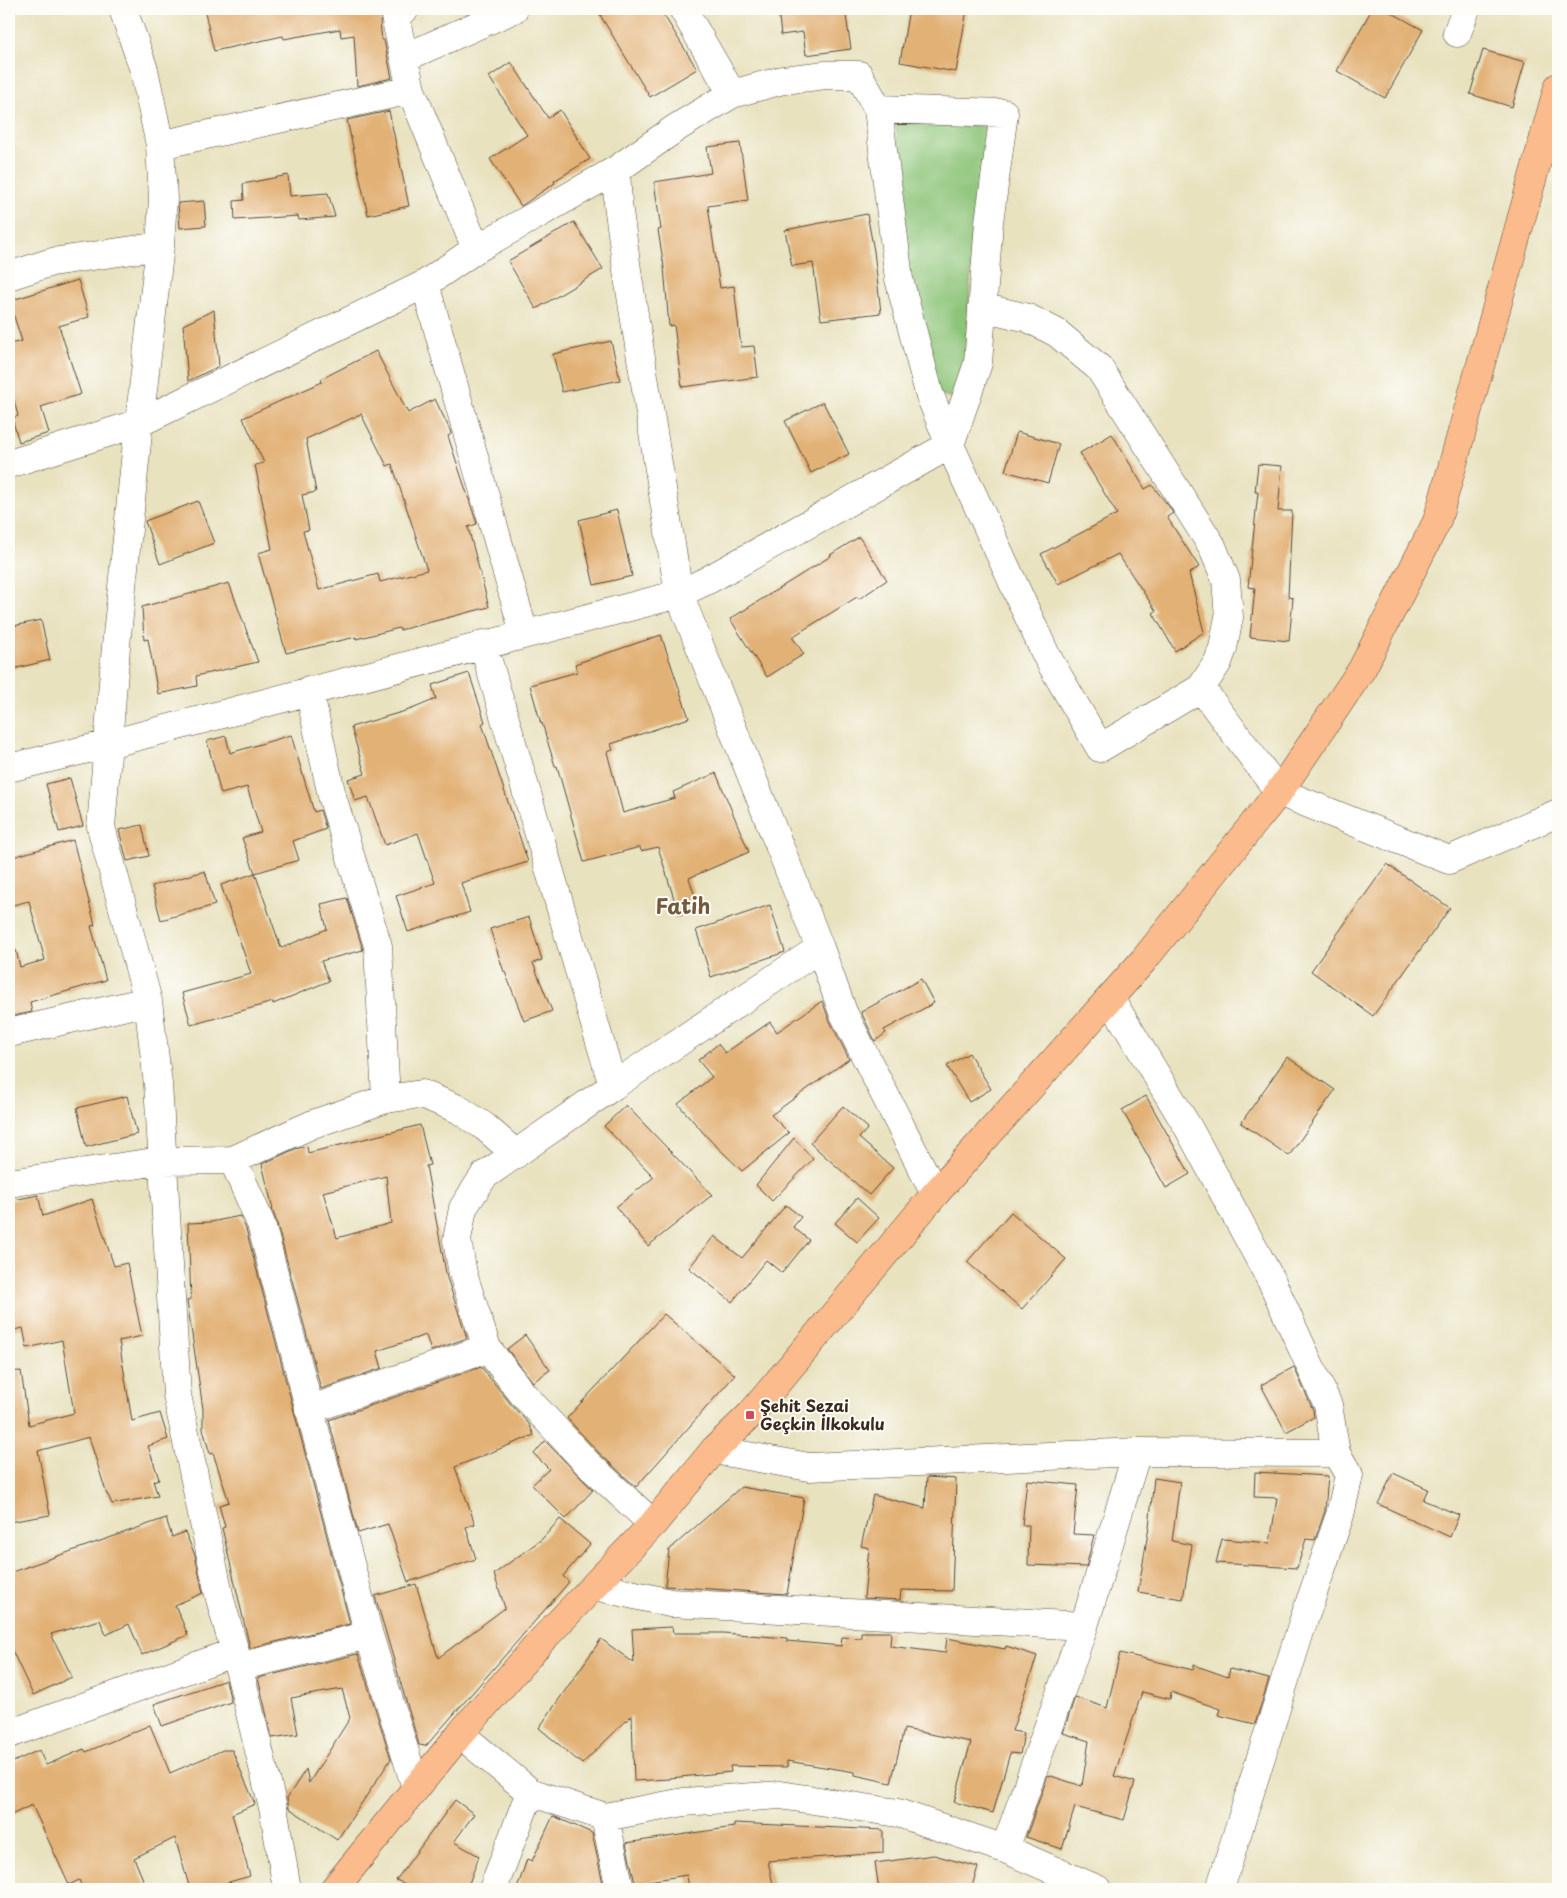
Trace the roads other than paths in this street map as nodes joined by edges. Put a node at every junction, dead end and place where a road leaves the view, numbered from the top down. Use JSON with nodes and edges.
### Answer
{"nodes":[{"id":1,"x":124,"y":9,"type":"edge"},
{"id":2,"x":405,"y":9,"type":"edge"},
{"id":3,"x":514,"y":9,"type":"edge"},
{"id":4,"x":683,"y":9,"type":"edge"},
{"id":5,"x":404,"y":58,"type":"junction"},
{"id":6,"x":1558,"y":86,"type":"edge"},
{"id":7,"x":411,"y":90,"type":"junction"},
{"id":8,"x":732,"y":94,"type":"junction"},
{"id":9,"x":878,"y":109,"type":"junction"},
{"id":10,"x":160,"y":145,"type":"junction"},
{"id":11,"x":616,"y":170,"type":"junction"},
{"id":12,"x":160,"y":246,"type":"junction"},
{"id":13,"x":476,"y":249,"type":"junction"},
{"id":14,"x":9,"y":276,"type":"edge"},
{"id":15,"x":425,"y":284,"type":"junction"},
{"id":16,"x":982,"y":308,"type":"junction"},
{"id":17,"x":139,"y":424,"type":"junction"},
{"id":18,"x":950,"y":445,"type":"junction"},
{"id":19,"x":9,"y":464,"type":"edge"},
{"id":20,"x":679,"y":594,"type":"junction"},
{"id":21,"x":524,"y":633,"type":"junction"},
{"id":22,"x":483,"y":644,"type":"junction"},
{"id":23,"x":1201,"y":688,"type":"junction"},
{"id":24,"x":309,"y":690,"type":"junction"},
{"id":25,"x":109,"y":744,"type":"junction"},
{"id":26,"x":9,"y":768,"type":"edge"},
{"id":27,"x":1279,"y":792,"type":"junction"},
{"id":28,"x":1558,"y":813,"type":"edge"},
{"id":29,"x":820,"y":948,"type":"junction"},
{"id":30,"x":1110,"y":998,"type":"junction"},
{"id":31,"x":148,"y":1002,"type":"junction"},
{"id":32,"x":9,"y":1033,"type":"edge"},
{"id":33,"x":613,"y":1086,"type":"junction"},
{"id":34,"x":386,"y":1099,"type":"junction"},
{"id":35,"x":516,"y":1154,"type":"junction"},
{"id":36,"x":233,"y":1160,"type":"junction"},
{"id":37,"x":161,"y":1161,"type":"junction"},
{"id":38,"x":9,"y":1183,"type":"edge"},
{"id":39,"x":935,"y":1194,"type":"junction"},
{"id":40,"x":487,"y":1348,"type":"junction"},
{"id":41,"x":309,"y":1410,"type":"junction"},
{"id":42,"x":714,"y":1450,"type":"junction"},
{"id":43,"x":1137,"y":1452,"type":"junction"},
{"id":44,"x":1336,"y":1453,"type":"junction"},
{"id":45,"x":653,"y":1524,"type":"junction"},
{"id":46,"x":595,"y":1586,"type":"junction"},
{"id":47,"x":1084,"y":1626,"type":"junction"},
{"id":48,"x":369,"y":1635,"type":"junction"},
{"id":49,"x":236,"y":1659,"type":"junction"},
{"id":50,"x":9,"y":1734,"type":"edge"},
{"id":51,"x":460,"y":1734,"type":"junction"},
{"id":52,"x":416,"y":1788,"type":"junction"},
{"id":53,"x":530,"y":1792,"type":"junction"},
{"id":54,"x":605,"y":1818,"type":"junction"},
{"id":55,"x":1005,"y":1849,"type":"junction"},
{"id":56,"x":287,"y":1889,"type":"edge"},
{"id":57,"x":334,"y":1889,"type":"edge"},
{"id":58,"x":493,"y":1889,"type":"edge"},
{"id":59,"x":620,"y":1889,"type":"edge"},
{"id":60,"x":1097,"y":1889,"type":"edge"},
{"id":61,"x":1220,"y":1889,"type":"edge"}],
"edges":[{"from":1,"to":10,"type":"street"},
{"from":2,"to":5,"type":"street"},
{"from":3,"to":5,"type":"street"},
{"from":4,"to":8,"type":"street"},
{"from":5,"to":7,"type":"street"},
{"from":6,"to":27,"type":"main road"},
{"from":7,"to":10,"type":"street"},
{"from":7,"to":13,"type":"street"},
{"from":8,"to":9,"type":"street"},
{"from":8,"to":11,"type":"street"},
{"from":9,"to":16,"type":"street"},
{"from":9,"to":18,"type":"street"},
{"from":10,"to":12,"type":"street"},
{"from":11,"to":13,"type":"street"},
{"from":11,"to":20,"type":"street"},
{"from":12,"to":14,"type":"street"},
{"from":12,"to":17,"type":"street"},
{"from":13,"to":15,"type":"street"},
{"from":15,"to":17,"type":"street"},
{"from":15,"to":21,"type":"street"},
{"from":16,"to":18,"type":"street"},
{"from":16,"to":23,"type":"street"},
{"from":17,"to":19,"type":"street"},
{"from":17,"to":25,"type":"street"},
{"from":18,"to":20,"type":"street"},
{"from":18,"to":23,"type":"street"},
{"from":20,"to":21,"type":"street"},
{"from":20,"to":29,"type":"street"},
{"from":21,"to":22,"type":"street"},
{"from":22,"to":24,"type":"street"},
{"from":22,"to":33,"type":"street"},
{"from":23,"to":27,"type":"street"},
{"from":24,"to":25,"type":"street"},
{"from":24,"to":34,"type":"street"},
{"from":25,"to":26,"type":"street"},
{"from":25,"to":31,"type":"street"},
{"from":27,"to":28,"type":"street"},
{"from":27,"to":30,"type":"main road"},
{"from":29,"to":33,"type":"street"},
{"from":29,"to":39,"type":"street"},
{"from":30,"to":39,"type":"main road"},
{"from":30,"to":44,"type":"street"},
{"from":31,"to":32,"type":"street"},
{"from":31,"to":37,"type":"street"},
{"from":33,"to":35,"type":"street"},
{"from":34,"to":35,"type":"street"},
{"from":34,"to":36,"type":"street"},
{"from":35,"to":40,"type":"street"},
{"from":36,"to":37,"type":"street"},
{"from":36,"to":41,"type":"street"},
{"from":37,"to":38,"type":"street"},
{"from":37,"to":49,"type":"street"},
{"from":39,"to":42,"type":"main road"},
{"from":40,"to":41,"type":"street"},
{"from":40,"to":45,"type":"street"},
{"from":41,"to":48,"type":"street"},
{"from":42,"to":43,"type":"street"},
{"from":42,"to":45,"type":"main road"},
{"from":43,"to":44,"type":"street"},
{"from":43,"to":47,"type":"street"},
{"from":44,"to":61,"type":"street"},
{"from":45,"to":46,"type":"main road"},
{"from":46,"to":47,"type":"street"},
{"from":46,"to":51,"type":"main road"},
{"from":47,"to":55,"type":"street"},
{"from":48,"to":49,"type":"street"},
{"from":48,"to":52,"type":"street"},
{"from":49,"to":50,"type":"street"},
{"from":49,"to":56,"type":"street"},
{"from":51,"to":52,"type":"main road"},
{"from":51,"to":53,"type":"street"},
{"from":52,"to":57,"type":"main road"},
{"from":53,"to":54,"type":"street"},
{"from":53,"to":58,"type":"street"},
{"from":54,"to":55,"type":"street"},
{"from":54,"to":59,"type":"street"},
{"from":55,"to":60,"type":"street"}]}
